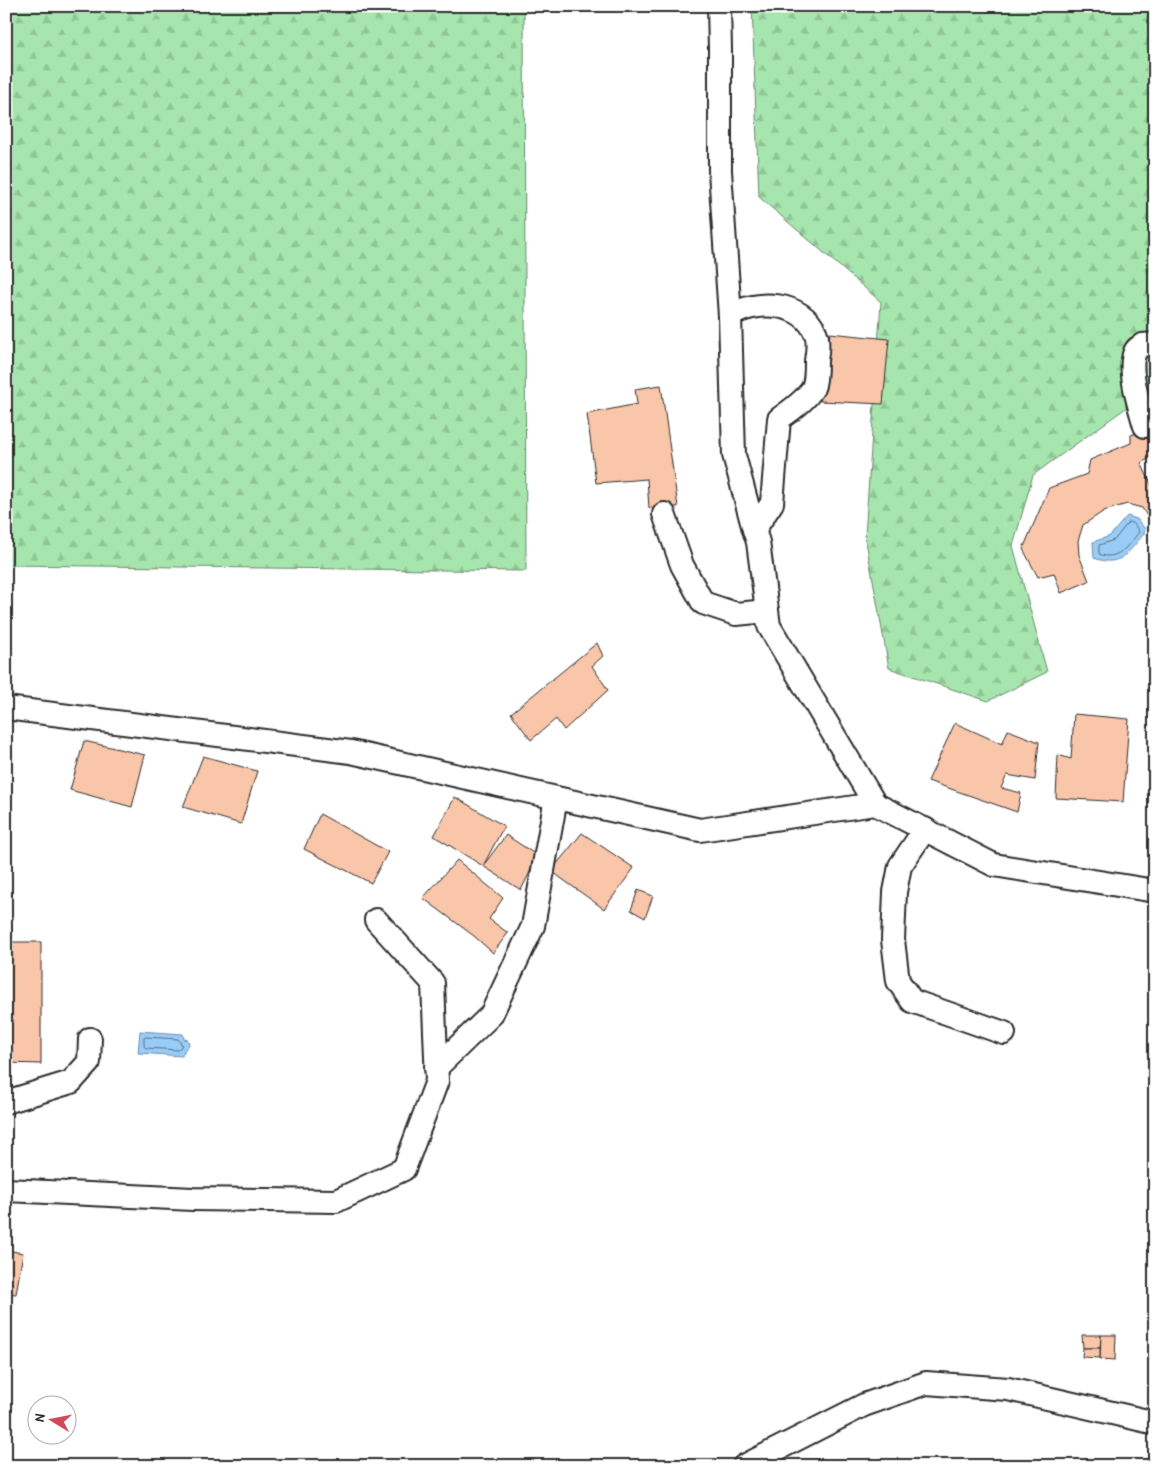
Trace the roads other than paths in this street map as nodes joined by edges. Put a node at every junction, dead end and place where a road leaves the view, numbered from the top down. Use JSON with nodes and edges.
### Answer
{"nodes":[{"id":1,"x":718,"y":6,"type":"edge"},
{"id":2,"x":730,"y":316,"type":"junction"},
{"id":3,"x":1155,"y":344,"type":"edge"},
{"id":4,"x":1145,"y":426,"type":"dead end"},
{"id":5,"x":664,"y":514,"type":"dead end"},
{"id":6,"x":754,"y":530,"type":"junction"},
{"id":7,"x":767,"y":611,"type":"junction"},
{"id":8,"x":6,"y":708,"type":"edge"},
{"id":9,"x":556,"y":798,"type":"junction"},
{"id":10,"x":875,"y":804,"type":"junction"},
{"id":11,"x":925,"y":829,"type":"junction"},
{"id":12,"x":1155,"y":891,"type":"edge"},
{"id":13,"x":376,"y":920,"type":"dead end"},
{"id":14,"x":1004,"y":1033,"type":"dead end"},
{"id":15,"x":90,"y":1039,"type":"dead end"},
{"id":16,"x":436,"y":1068,"type":"junction"},
{"id":17,"x":6,"y":1102,"type":"edge"},
{"id":18,"x":6,"y":1190,"type":"edge"},
{"id":19,"x":1147,"y":1422,"type":"dead end"},
{"id":20,"x":744,"y":1466,"type":"edge"}],
"edges":[{"from":1,"to":2,"type":"street"},
{"from":2,"to":6,"type":"street"},
{"from":2,"to":6,"type":"street"},
{"from":3,"to":4,"type":"street"},
{"from":5,"to":7,"type":"street"},
{"from":6,"to":7,"type":"street"},
{"from":7,"to":10,"type":"street"},
{"from":8,"to":9,"type":"street"},
{"from":9,"to":10,"type":"street"},
{"from":9,"to":16,"type":"street"},
{"from":10,"to":11,"type":"street"},
{"from":11,"to":12,"type":"street"},
{"from":11,"to":14,"type":"street"},
{"from":13,"to":16,"type":"street"},
{"from":15,"to":17,"type":"street"},
{"from":16,"to":18,"type":"street"},
{"from":19,"to":20,"type":"street"}]}
